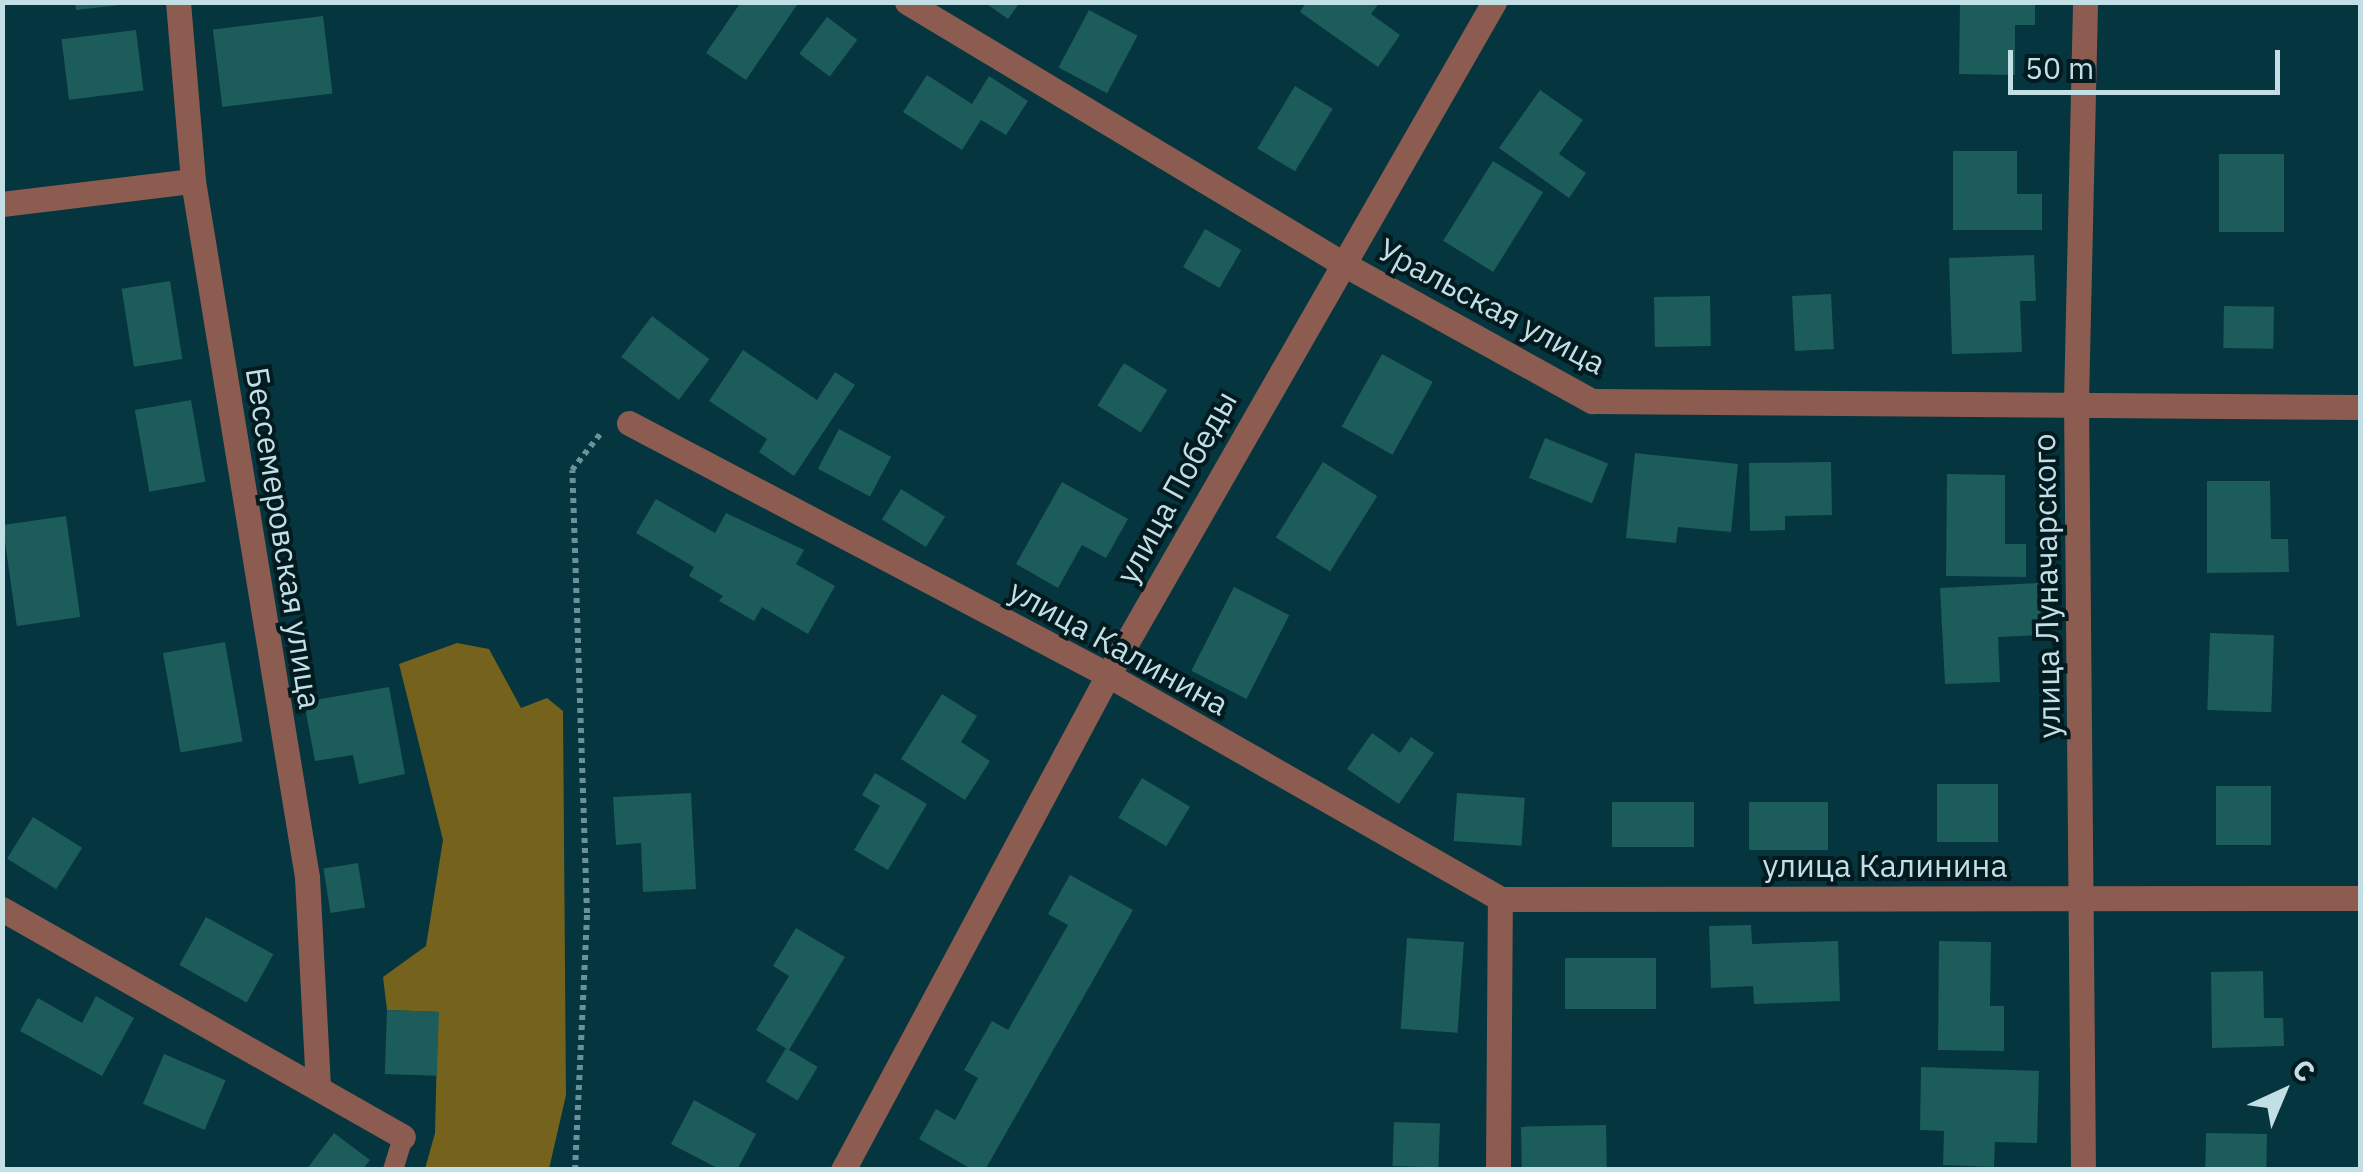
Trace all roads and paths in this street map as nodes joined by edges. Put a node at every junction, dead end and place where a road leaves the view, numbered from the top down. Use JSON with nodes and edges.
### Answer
{"nodes":[{"id":1,"x":178,"y":2,"type":"edge"},
{"id":2,"x":908,"y":2,"type":"edge"},
{"id":3,"x":1494,"y":2,"type":"edge"},
{"id":4,"x":2085,"y":2,"type":"edge"},
{"id":5,"x":193,"y":182,"type":"junction"},
{"id":6,"x":2,"y":204,"type":"edge"},
{"id":7,"x":1340,"y":262,"type":"junction"},
{"id":8,"x":2076,"y":401,"type":"junction"},
{"id":9,"x":2360,"y":407,"type":"edge"},
{"id":10,"x":629,"y":423,"type":"joint"},
{"id":11,"x":1108,"y":675,"type":"junction"},
{"id":12,"x":1500,"y":898,"type":"junction"},
{"id":13,"x":2083,"y":898,"type":"junction"},
{"id":14,"x":2360,"y":898,"type":"edge"},
{"id":15,"x":2,"y":909,"type":"edge"},
{"id":16,"x":318,"y":1084,"type":"junction"},
{"id":17,"x":403,"y":1137,"type":"joint"},
{"id":18,"x":393,"y":1170,"type":"edge"},
{"id":19,"x":575,"y":1170,"type":"edge"},
{"id":20,"x":843,"y":1170,"type":"edge"},
{"id":21,"x":1498,"y":1170,"type":"edge"},
{"id":22,"x":2082,"y":1170,"type":"edge"}],
"edges":[{"from":1,"to":5,"type":"street","name":"Бессемеровская улица"},
{"from":2,"to":7,"type":"street","name":"Уральская улица"},
{"from":3,"to":7,"type":"street","name":"улица Победы"},
{"from":4,"to":8,"type":"street","name":"улица Луначарского"},
{"from":5,"to":6,"type":"street"},
{"from":5,"to":16,"type":"street","name":"Бессемеровская улица"},
{"from":7,"to":8,"type":"street","name":"Уральская улица"},
{"from":7,"to":11,"type":"street","name":"улица Победы"},
{"from":8,"to":9,"type":"street","name":"Уральская улица"},
{"from":8,"to":13,"type":"street","name":"улица Луначарского"},
{"from":10,"to":11,"type":"street","name":"улица Калинина"},
{"from":10,"to":19,"type":"path"},
{"from":11,"to":12,"type":"street","name":"улица Калинина"},
{"from":11,"to":20,"type":"street","name":"улица Победы"},
{"from":12,"to":13,"type":"street","name":"улица Калинина"},
{"from":12,"to":21,"type":"street"},
{"from":13,"to":14,"type":"street","name":"улица Калинина"},
{"from":13,"to":22,"type":"street","name":"улица Луначарского"},
{"from":15,"to":16,"type":"street"},
{"from":16,"to":17,"type":"street"},
{"from":17,"to":18,"type":"lane"}]}
